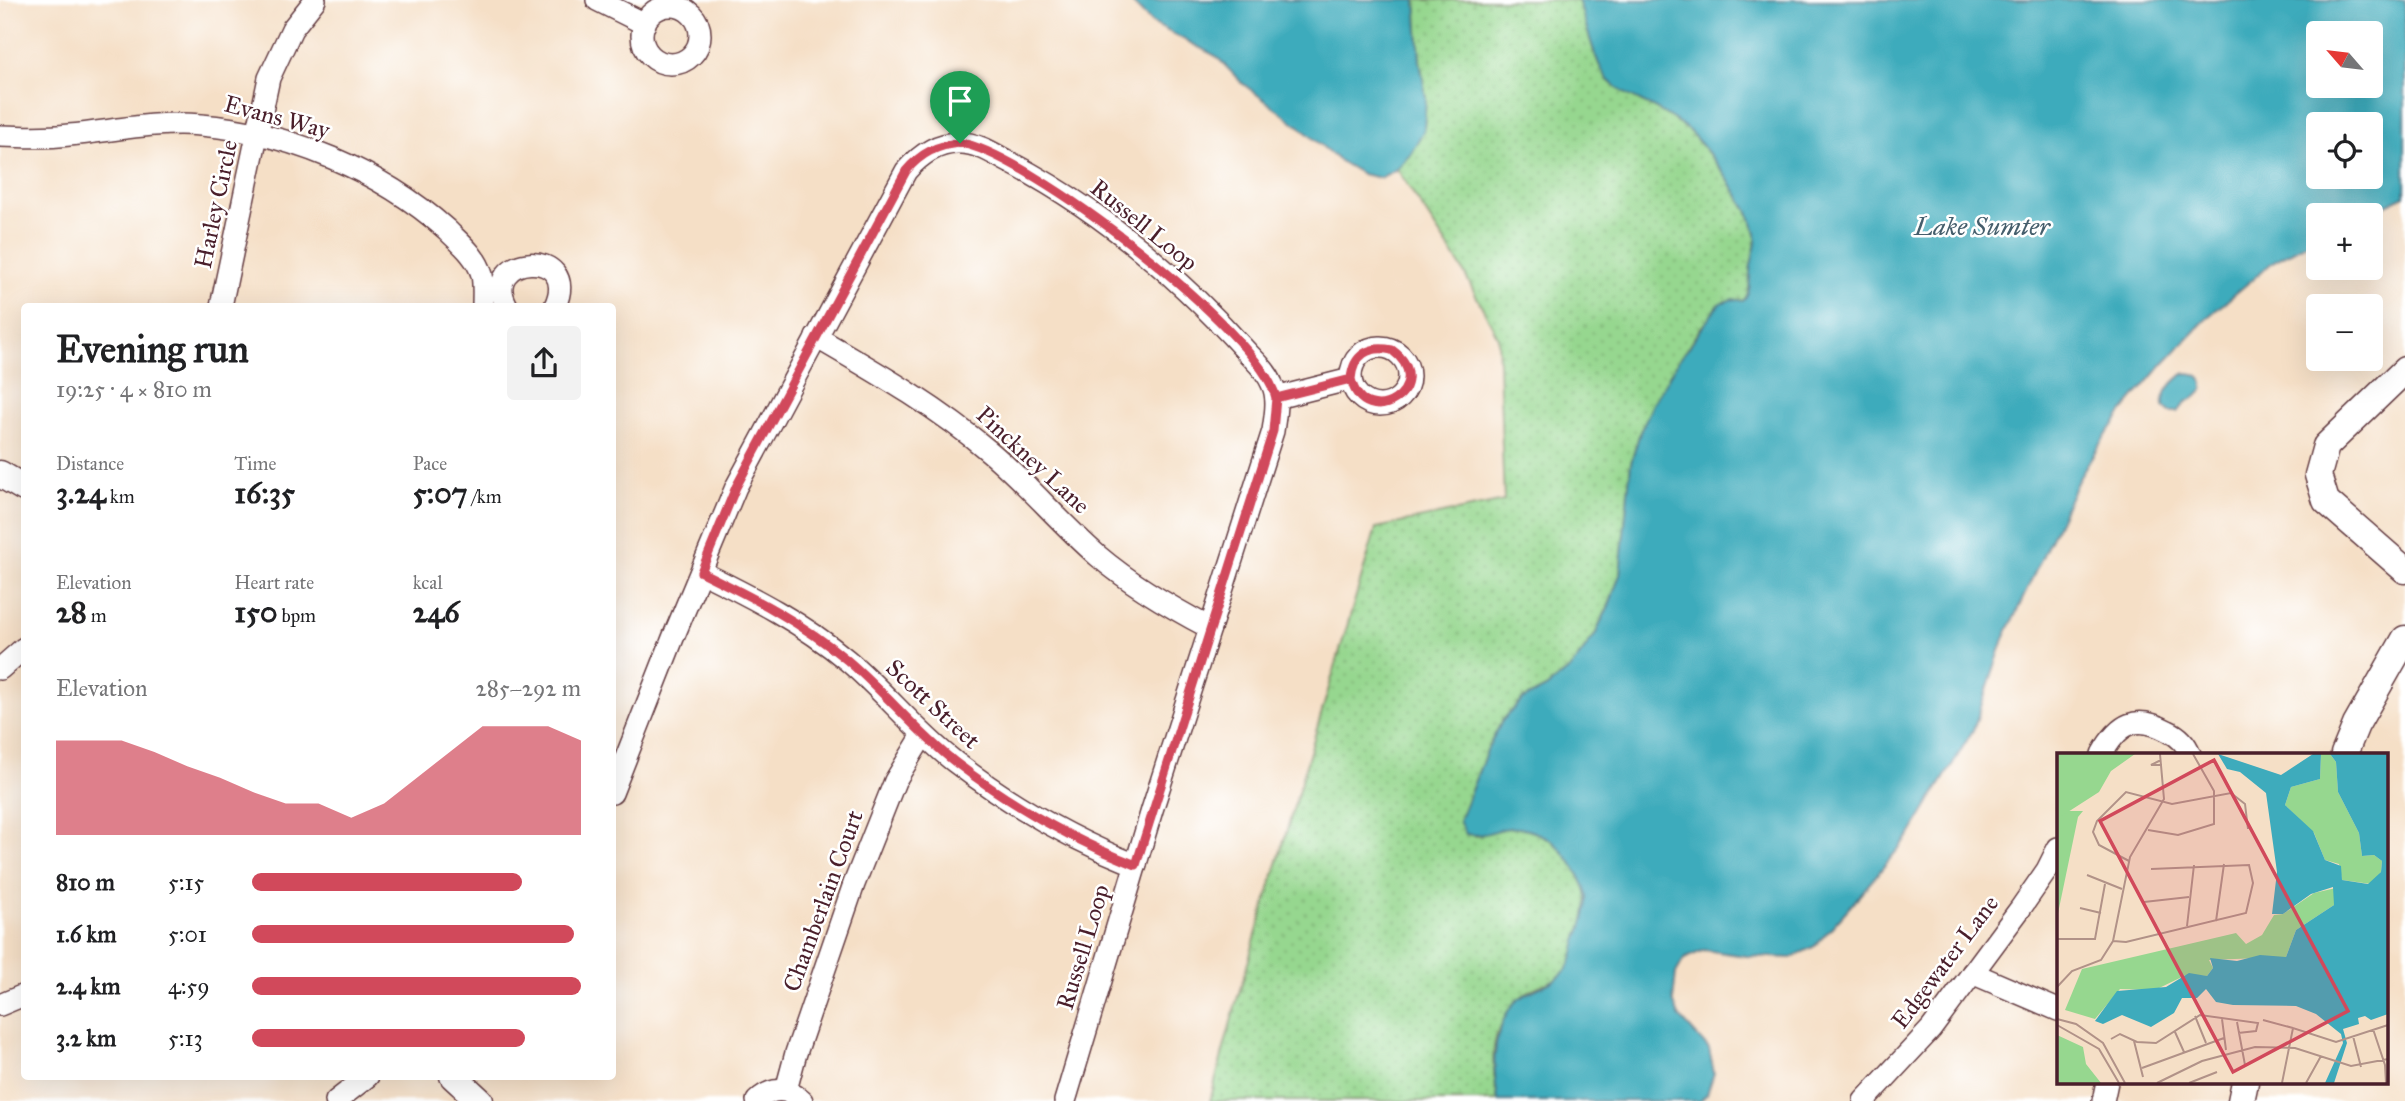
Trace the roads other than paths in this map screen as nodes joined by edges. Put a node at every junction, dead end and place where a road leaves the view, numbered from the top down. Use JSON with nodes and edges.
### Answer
{"nodes":[{"id":1,"x":315,"y":0,"type":"edge"},
{"id":2,"x":597,"y":0,"type":"edge"},
{"id":3,"x":645,"y":24,"type":"dead end"},
{"id":4,"x":0,"y":136,"type":"edge"},
{"id":5,"x":257,"y":136,"type":"junction"},
{"id":6,"x":494,"y":299,"type":"edge"},
{"id":7,"x":223,"y":303,"type":"edge"},
{"id":8,"x":556,"y":303,"type":"edge"},
{"id":9,"x":816,"y":337,"type":"junction"},
{"id":10,"x":2405,"y":370,"type":"edge"},
{"id":11,"x":1351,"y":379,"type":"dead end"},
{"id":12,"x":1276,"y":398,"type":"junction"},
{"id":13,"x":0,"y":474,"type":"edge"},
{"id":14,"x":21,"y":486,"type":"edge"},
{"id":15,"x":2405,"y":570,"type":"edge"},
{"id":16,"x":701,"y":572,"type":"junction"},
{"id":17,"x":1210,"y":628,"type":"junction"},
{"id":18,"x":2405,"y":639,"type":"edge"},
{"id":19,"x":21,"y":651,"type":"edge"},
{"id":20,"x":0,"y":669,"type":"edge"},
{"id":21,"x":923,"y":735,"type":"junction"},
{"id":22,"x":2103,"y":753,"type":"edge"},
{"id":23,"x":2189,"y":753,"type":"edge"},
{"id":24,"x":2344,"y":753,"type":"edge"},
{"id":25,"x":616,"y":783,"type":"edge"},
{"id":26,"x":1136,"y":865,"type":"junction"},
{"id":27,"x":2053,"y":873,"type":"edge"},
{"id":28,"x":1972,"y":973,"type":"junction"},
{"id":29,"x":21,"y":996,"type":"edge"},
{"id":30,"x":0,"y":1005,"type":"edge"},
{"id":31,"x":2057,"y":1009,"type":"edge"},
{"id":32,"x":363,"y":1080,"type":"edge"},
{"id":33,"x":457,"y":1080,"type":"edge"},
{"id":34,"x":794,"y":1096,"type":"edge"},
{"id":35,"x":336,"y":1101,"type":"edge"},
{"id":36,"x":480,"y":1101,"type":"edge"},
{"id":37,"x":757,"y":1101,"type":"edge"},
{"id":38,"x":1065,"y":1101,"type":"edge"},
{"id":39,"x":1864,"y":1101,"type":"edge"}],
"edges":[{"from":1,"to":5,"type":"street","name":"Harley Circle"},
{"from":2,"to":3,"type":"street"},
{"from":4,"to":5,"type":"street","name":"Evans Way"},
{"from":5,"to":6,"type":"street","name":"Evans Way"},
{"from":5,"to":7,"type":"street","name":"Harley Circle"},
{"from":6,"to":8,"type":"street","name":"Evans Way"},
{"from":9,"to":12,"type":"street","name":"Russell Loop"},
{"from":9,"to":16,"type":"street","name":"Russell Loop"},
{"from":9,"to":17,"type":"street","name":"Pinckney Lane"},
{"from":10,"to":15,"type":"street"},
{"from":11,"to":12,"type":"street"},
{"from":12,"to":17,"type":"street","name":"Russell Loop"},
{"from":13,"to":14,"type":"street"},
{"from":16,"to":21,"type":"street","name":"Scott Street"},
{"from":16,"to":25,"type":"street","name":"Russell Loop"},
{"from":17,"to":26,"type":"street","name":"Russell Loop"},
{"from":18,"to":24,"type":"street"},
{"from":19,"to":20,"type":"street"},
{"from":21,"to":26,"type":"street","name":"Scott Street"},
{"from":21,"to":34,"type":"street","name":"Chamberlain Court"},
{"from":22,"to":23,"type":"street"},
{"from":26,"to":38,"type":"street","name":"Russell Loop"},
{"from":27,"to":28,"type":"street","name":"Edgewater Lane"},
{"from":28,"to":31,"type":"street"},
{"from":28,"to":39,"type":"street","name":"Edgewater Lane"},
{"from":29,"to":30,"type":"street"},
{"from":32,"to":35,"type":"street"},
{"from":33,"to":36,"type":"street"},
{"from":34,"to":37,"type":"street","name":"Chamberlain Court"}]}
